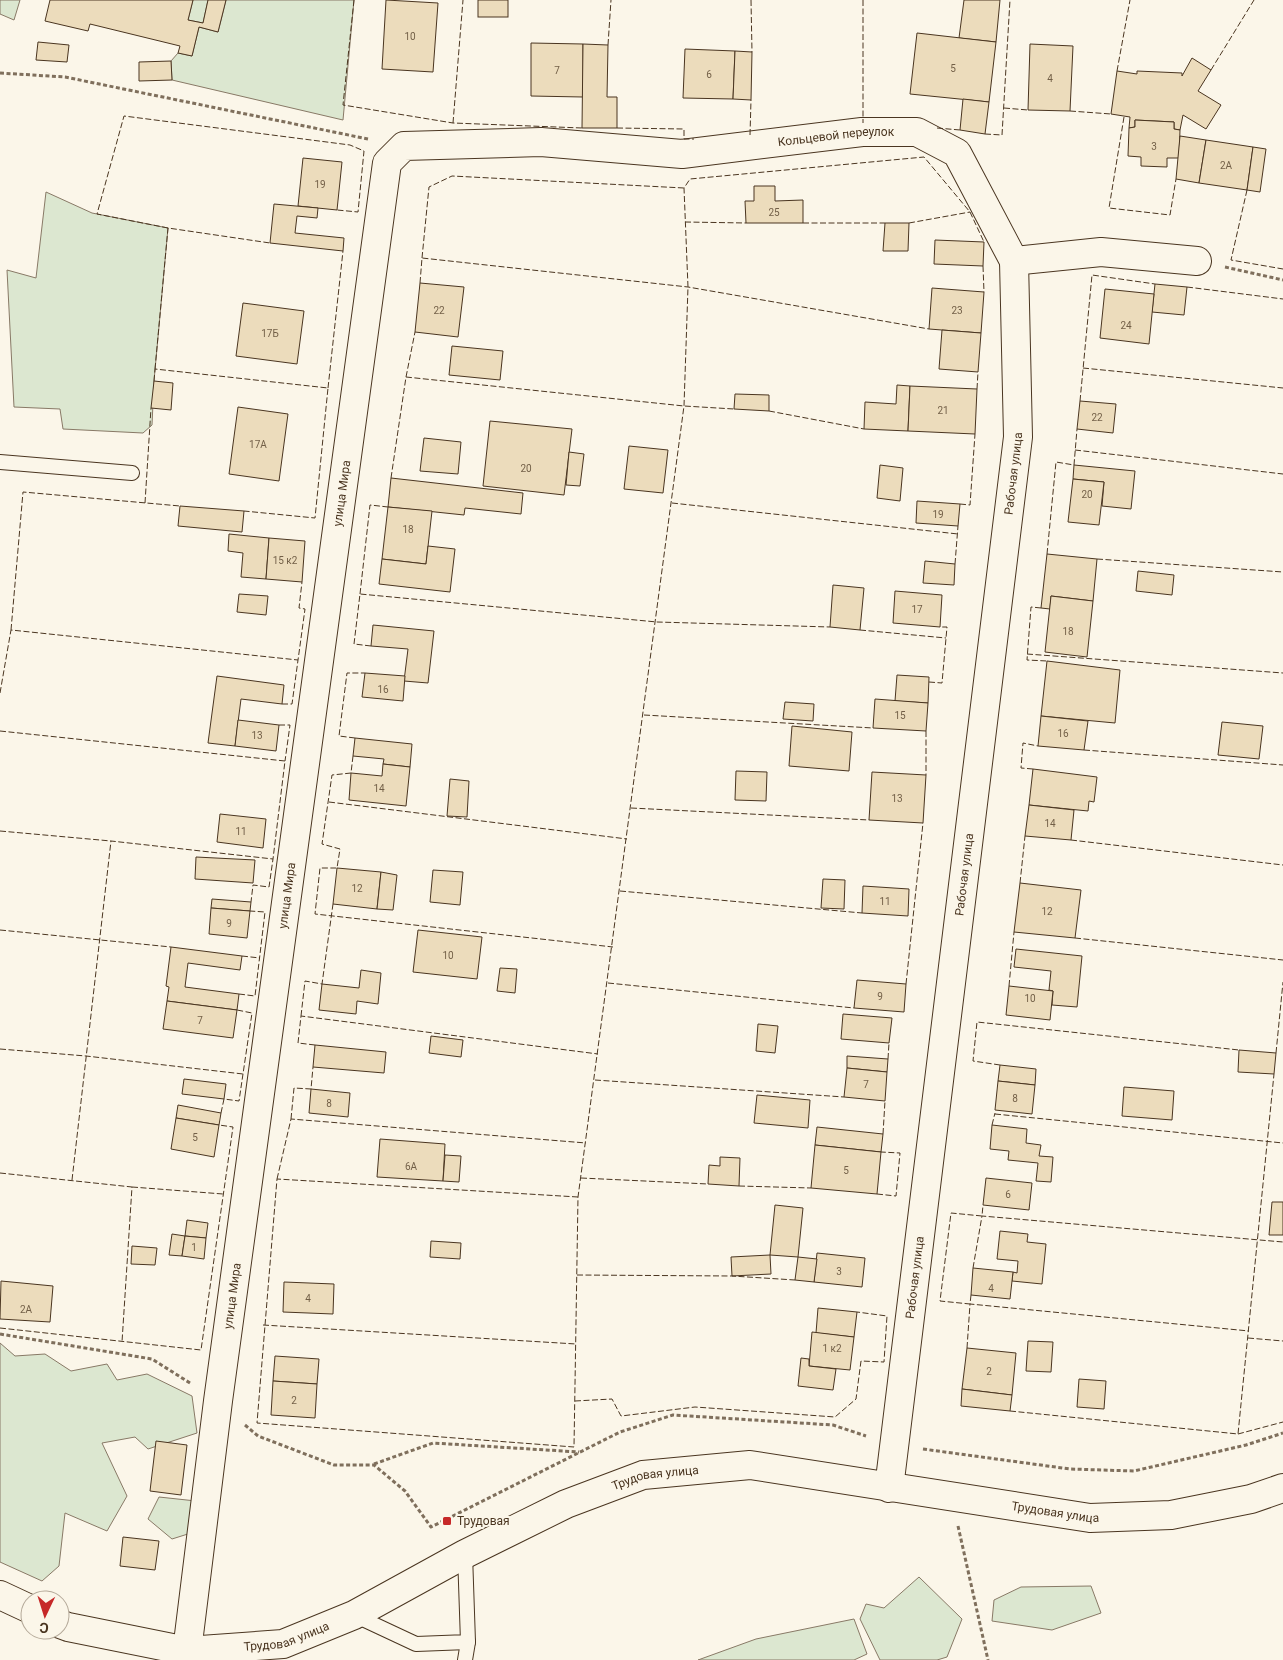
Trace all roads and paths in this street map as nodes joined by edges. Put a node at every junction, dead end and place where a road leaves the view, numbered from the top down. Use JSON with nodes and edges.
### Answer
{"nodes":[{"id":1,"x":0,"y":73,"type":"edge"},
{"id":2,"x":404,"y":146,"type":"junction"},
{"id":3,"x":1014,"y":261,"type":"junction"},
{"id":4,"x":1197,"y":261,"type":"joint"},
{"id":5,"x":1283,"y":280,"type":"edge"},
{"id":6,"x":0,"y":462,"type":"edge"},
{"id":7,"x":132,"y":473,"type":"dead end"},
{"id":8,"x":0,"y":1334,"type":"edge"},
{"id":9,"x":218,"y":1401,"type":"junction"},
{"id":10,"x":1283,"y":1433,"type":"edge"},
{"id":11,"x":894,"y":1444,"type":"junction"},
{"id":12,"x":579,"y":1452,"type":"junction"},
{"id":13,"x":374,"y":1465,"type":"junction"},
{"id":14,"x":889,"y":1488,"type":"junction"},
{"id":15,"x":1283,"y":1488,"type":"edge"},
{"id":16,"x":952,"y":1498,"type":"junction"},
{"id":17,"x":465,"y":1554,"type":"junction"},
{"id":18,"x":0,"y":1595,"type":"edge"},
{"id":19,"x":20,"y":1604,"type":"edge"},
{"id":20,"x":354,"y":1615,"type":"junction"},
{"id":21,"x":70,"y":1628,"type":"edge"},
{"id":22,"x":468,"y":1642,"type":"junction"},
{"id":23,"x":187,"y":1651,"type":"junction"},
{"id":24,"x":465,"y":1660,"type":"edge"},
{"id":25,"x":988,"y":1660,"type":"edge"}],
"edges":[{"from":1,"to":2,"type":"path"},
{"from":2,"to":3,"type":"street","name":"Кольцевой переулок"},
{"from":2,"to":9,"type":"street","name":"улица Мира"},
{"from":3,"to":4,"type":"street"},
{"from":3,"to":11,"type":"street","name":"Рабочая улица"},
{"from":4,"to":5,"type":"path"},
{"from":6,"to":7,"type":"lane"},
{"from":8,"to":9,"type":"path"},
{"from":9,"to":13,"type":"path"},
{"from":9,"to":23,"type":"street","name":"улица Мира"},
{"from":10,"to":11,"type":"path"},
{"from":11,"to":12,"type":"path"},
{"from":11,"to":14,"type":"street","name":"Рабочая улица"},
{"from":12,"to":13,"type":"path"},
{"from":12,"to":13,"type":"path"},
{"from":14,"to":16,"type":"street","name":"Трудовая улица"},
{"from":14,"to":17,"type":"street","name":"Трудовая улица"},
{"from":15,"to":16,"type":"street","name":"Трудовая улица"},
{"from":16,"to":25,"type":"path"},
{"from":17,"to":20,"type":"street","name":"Трудовая улица"},
{"from":17,"to":22,"type":"lane"},
{"from":18,"to":19,"type":"street"},
{"from":20,"to":22,"type":"lane"},
{"from":20,"to":23,"type":"street","name":"Трудовая улица"},
{"from":21,"to":23,"type":"street","name":"Трудовая улица"},
{"from":22,"to":24,"type":"lane"}]}
